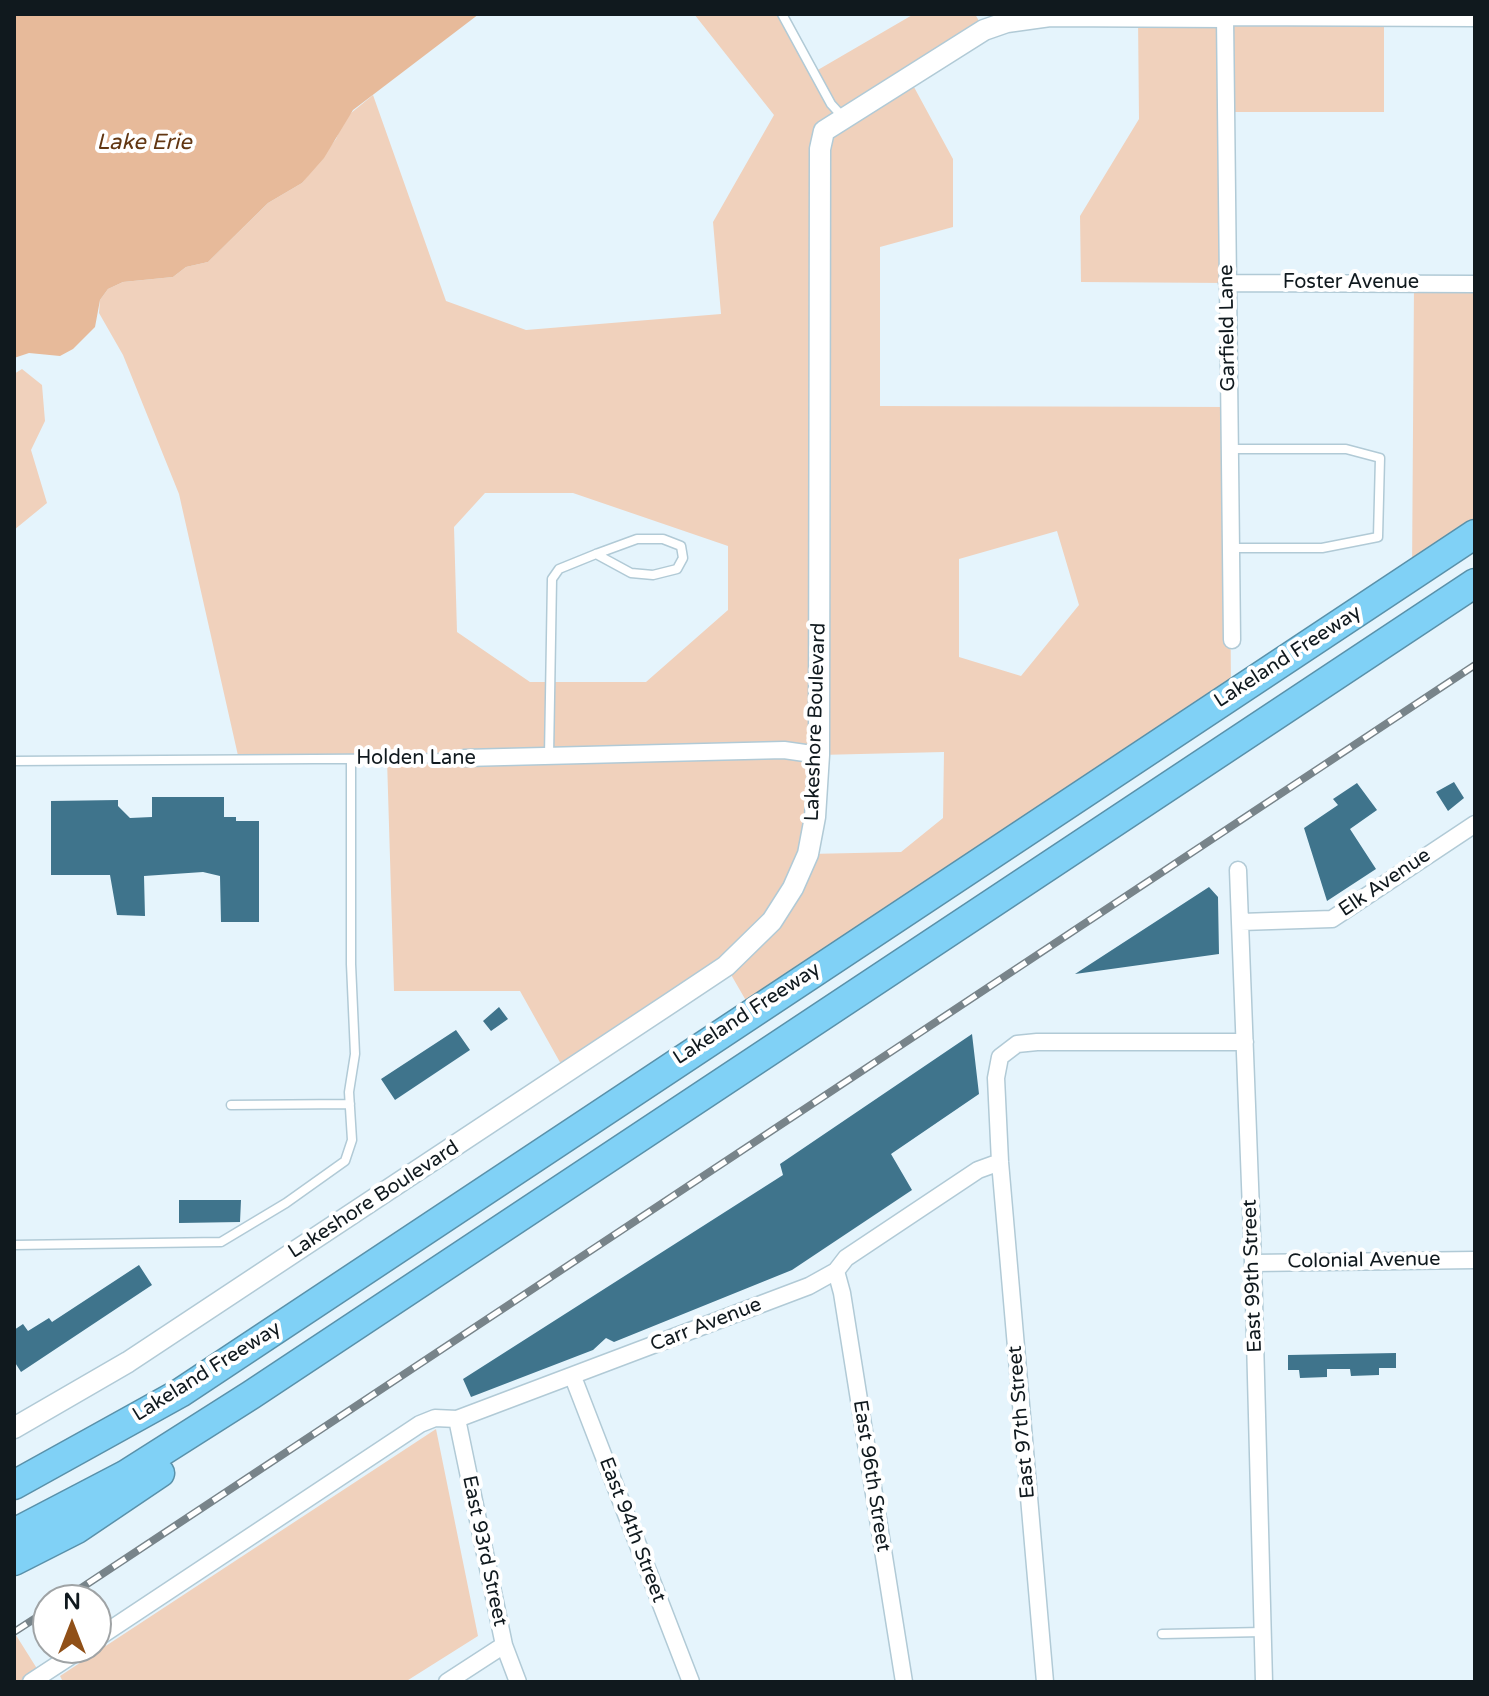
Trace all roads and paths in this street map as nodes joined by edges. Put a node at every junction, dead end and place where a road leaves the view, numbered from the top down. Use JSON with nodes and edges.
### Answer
{"nodes":[{"id":1,"x":782,"y":14,"type":"edge"},
{"id":2,"x":1225,"y":16,"type":"edge"},
{"id":3,"x":1475,"y":18,"type":"edge"},
{"id":4,"x":842,"y":116,"type":"junction"},
{"id":5,"x":1227,"y":283,"type":"junction"},
{"id":6,"x":1475,"y":284,"type":"edge"},
{"id":7,"x":1229,"y":449,"type":"junction"},
{"id":8,"x":1475,"y":534,"type":"edge"},
{"id":9,"x":1231,"y":548,"type":"junction"},
{"id":10,"x":596,"y":554,"type":"junction"},
{"id":11,"x":1475,"y":583,"type":"edge"},
{"id":12,"x":1232,"y":640,"type":"dead end"},
{"id":13,"x":819,"y":755,"type":"junction"},
{"id":14,"x":549,"y":757,"type":"junction"},
{"id":15,"x":464,"y":758,"type":"joint"},
{"id":16,"x":351,"y":759,"type":"junction"},
{"id":17,"x":14,"y":761,"type":"edge"},
{"id":18,"x":1475,"y":824,"type":"edge"},
{"id":19,"x":1238,"y":870,"type":"dead end"},
{"id":20,"x":1241,"y":922,"type":"junction"},
{"id":21,"x":1245,"y":1042,"type":"junction"},
{"id":22,"x":350,"y":1104,"type":"junction"},
{"id":23,"x":231,"y":1105,"type":"dead end"},
{"id":24,"x":1000,"y":1162,"type":"junction"},
{"id":25,"x":14,"y":1245,"type":"edge"},
{"id":26,"x":1475,"y":1260,"type":"edge"},
{"id":27,"x":1253,"y":1263,"type":"junction"},
{"id":28,"x":836,"y":1271,"type":"junction"},
{"id":29,"x":323,"y":1297,"type":"junction"},
{"id":30,"x":573,"y":1377,"type":"junction"},
{"id":31,"x":251,"y":1395,"type":"junction"},
{"id":32,"x":457,"y":1419,"type":"junction"},
{"id":33,"x":14,"y":1428,"type":"edge"},
{"id":34,"x":14,"y":1465,"type":"edge"},
{"id":35,"x":14,"y":1485,"type":"edge"},
{"id":36,"x":14,"y":1533,"type":"edge"},
{"id":37,"x":14,"y":1561,"type":"edge"},
{"id":38,"x":112,"y":1628,"type":"edge"},
{"id":39,"x":1263,"y":1632,"type":"junction"},
{"id":40,"x":1162,"y":1634,"type":"dead end"},
{"id":41,"x":504,"y":1645,"type":"junction"},
{"id":42,"x":59,"y":1664,"type":"edge"},
{"id":43,"x":31,"y":1682,"type":"edge"},
{"id":44,"x":447,"y":1682,"type":"edge"},
{"id":45,"x":518,"y":1682,"type":"edge"},
{"id":46,"x":691,"y":1682,"type":"edge"},
{"id":47,"x":904,"y":1682,"type":"edge"},
{"id":48,"x":1045,"y":1682,"type":"edge"},
{"id":49,"x":1264,"y":1682,"type":"edge"}],
"edges":[{"from":1,"to":4,"type":"lane"},
{"from":2,"to":3,"type":"street"},
{"from":2,"to":4,"type":"street","name":"Lakeshore Boulevard"},
{"from":2,"to":5,"type":"street","name":"Garfield Lane"},
{"from":4,"to":13,"type":"street","name":"Lakeshore Boulevard"},
{"from":5,"to":6,"type":"street","name":"Foster Avenue"},
{"from":5,"to":7,"type":"street","name":"Garfield Lane"},
{"from":7,"to":9,"type":"street","name":"Garfield Lane"},
{"from":7,"to":9,"type":"lane"},
{"from":8,"to":29,"type":"highway","name":"Lakeland Freeway"},
{"from":9,"to":12,"type":"street","name":"Garfield Lane"},
{"from":10,"to":10,"type":"lane"},
{"from":10,"to":14,"type":"lane"},
{"from":11,"to":31,"type":"highway","name":"Lakeland Freeway"},
{"from":13,"to":14,"type":"street","name":"Holden Lane"},
{"from":13,"to":33,"type":"street","name":"Lakeshore Boulevard"},
{"from":14,"to":15,"type":"street","name":"Holden Lane"},
{"from":15,"to":16,"type":"lane","name":"Holden Lane"},
{"from":16,"to":17,"type":"lane","name":"Holden Lane"},
{"from":16,"to":22,"type":"lane"},
{"from":18,"to":20,"type":"street","name":"Elk Avenue"},
{"from":19,"to":20,"type":"street","name":"East 99th Street"},
{"from":20,"to":21,"type":"street","name":"East 99th Street"},
{"from":21,"to":24,"type":"street"},
{"from":21,"to":27,"type":"street","name":"East 99th Street"},
{"from":22,"to":23,"type":"lane"},
{"from":22,"to":25,"type":"lane"},
{"from":24,"to":28,"type":"street","name":"Carr Avenue"},
{"from":24,"to":48,"type":"street","name":"East 97th Street"},
{"from":26,"to":27,"type":"street","name":"Colonial Avenue"},
{"from":27,"to":39,"type":"street","name":"East 99th Street"},
{"from":28,"to":30,"type":"street","name":"Carr Avenue"},
{"from":28,"to":47,"type":"street","name":"East 96th Street"},
{"from":29,"to":34,"type":"highway"},
{"from":29,"to":35,"type":"highway","name":"Lakeland Freeway"},
{"from":30,"to":32,"type":"street","name":"Carr Avenue"},
{"from":30,"to":46,"type":"street","name":"East 94th Street"},
{"from":31,"to":36,"type":"highway","name":"Lakeland Freeway"},
{"from":31,"to":37,"type":"highway"},
{"from":32,"to":38,"type":"street","name":"Carr Avenue"},
{"from":32,"to":41,"type":"street","name":"East 93rd Street"},
{"from":39,"to":40,"type":"lane"},
{"from":39,"to":49,"type":"street","name":"East 99th Street"},
{"from":41,"to":44,"type":"street"},
{"from":41,"to":45,"type":"street","name":"East 93rd Street"},
{"from":42,"to":43,"type":"street"}]}
